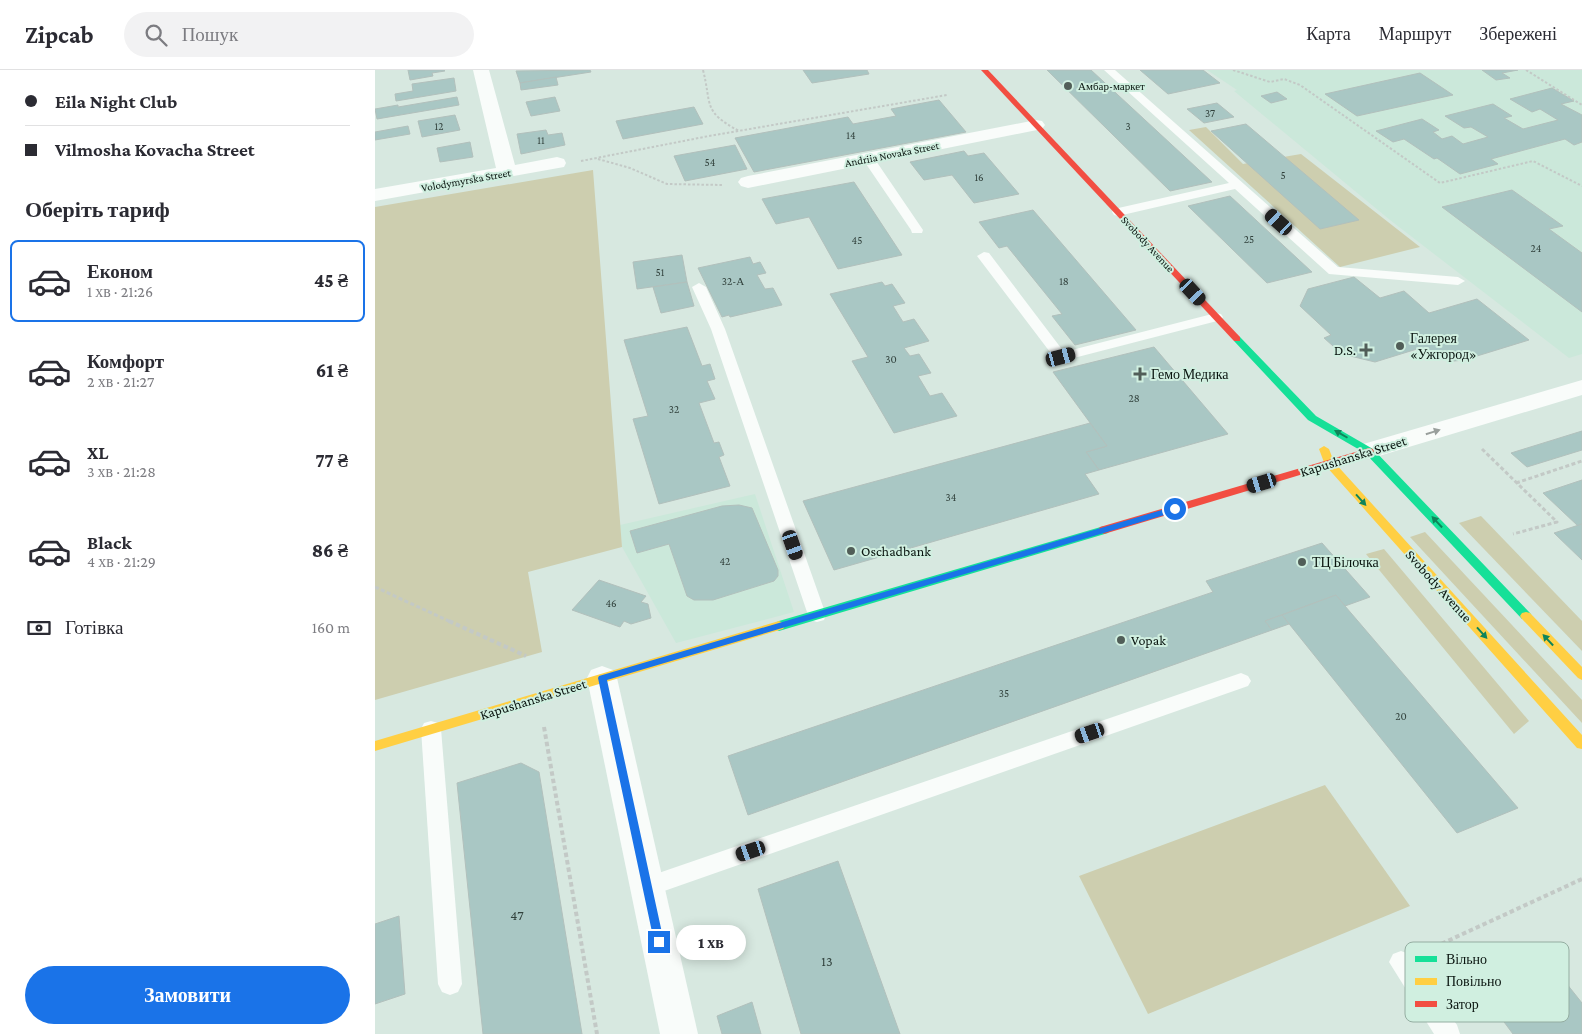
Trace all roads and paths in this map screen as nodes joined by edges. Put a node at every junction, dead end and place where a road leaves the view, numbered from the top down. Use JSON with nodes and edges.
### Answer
{"nodes":[{"id":1,"x":481,"y":70,"type":"edge"},
{"id":2,"x":703,"y":70,"type":"edge"},
{"id":3,"x":984,"y":70,"type":"edge"},
{"id":4,"x":1109,"y":70,"type":"edge"},
{"id":5,"x":1233,"y":70,"type":"edge"},
{"id":6,"x":1526,"y":70,"type":"edge"},
{"id":7,"x":947,"y":95,"type":"dead end"},
{"id":8,"x":1582,"y":105,"type":"edge"},
{"id":9,"x":1036,"y":125,"type":"junction"},
{"id":10,"x":741,"y":132,"type":"junction"},
{"id":11,"x":868,"y":158,"type":"junction"},
{"id":12,"x":597,"y":159,"type":"junction"},
{"id":13,"x":557,"y":164,"type":"joint"},
{"id":14,"x":507,"y":172,"type":"junction"},
{"id":15,"x":748,"y":182,"type":"joint"},
{"id":16,"x":1238,"y":185,"type":"junction"},
{"id":17,"x":1582,"y":186,"type":"edge"},
{"id":18,"x":375,"y":195,"type":"edge"},
{"id":19,"x":1118,"y":212,"type":"junction"},
{"id":20,"x":917,"y":230,"type":"dead end"},
{"id":21,"x":984,"y":256,"type":"dead end"},
{"id":22,"x":1458,"y":281,"type":"dead end"},
{"id":23,"x":699,"y":287,"type":"dead end"},
{"id":24,"x":1216,"y":317,"type":"junction"},
{"id":25,"x":1582,"y":386,"type":"edge"},
{"id":26,"x":1312,"y":418,"type":"junction"},
{"id":27,"x":1482,"y":449,"type":"dead end"},
{"id":28,"x":1369,"y":451,"type":"junction"},
{"id":29,"x":1582,"y":461,"type":"edge"},
{"id":30,"x":1329,"y":463,"type":"junction"},
{"id":31,"x":1516,"y":483,"type":"junction"},
{"id":32,"x":1513,"y":534,"type":"dead end"},
{"id":33,"x":375,"y":586,"type":"edge"},
{"id":34,"x":817,"y":615,"type":"junction"},
{"id":35,"x":527,"y":656,"type":"dead end"},
{"id":36,"x":1582,"y":675,"type":"edge"},
{"id":37,"x":602,"y":678,"type":"junction"},
{"id":38,"x":1241,"y":681,"type":"dead end"},
{"id":39,"x":543,"y":724,"type":"dead end"},
{"id":40,"x":431,"y":729,"type":"junction"},
{"id":41,"x":1582,"y":744,"type":"edge"},
{"id":42,"x":375,"y":746,"type":"edge"},
{"id":43,"x":1582,"y":879,"type":"edge"},
{"id":44,"x":647,"y":887,"type":"junction"},
{"id":45,"x":1445,"y":942,"type":"edge"},
{"id":46,"x":1405,"y":960,"type":"edge"},
{"id":47,"x":1401,"y":962,"type":"joint"},
{"id":48,"x":1405,"y":968,"type":"edge"},
{"id":49,"x":450,"y":984,"type":"dead end"},
{"id":50,"x":1440,"y":1022,"type":"edge"},
{"id":51,"x":597,"y":1034,"type":"edge"},
{"id":52,"x":679,"y":1034,"type":"edge"},
{"id":53,"x":1448,"y":1034,"type":"edge"}],
"edges":[{"from":1,"to":14,"type":"street"},
{"from":2,"to":10,"type":"path"},
{"from":3,"to":9,"type":"main road","name":"Svobody Avenue"},
{"from":4,"to":16,"type":"lane"},
{"from":5,"to":17,"type":"path"},
{"from":6,"to":8,"type":"path"},
{"from":7,"to":10,"type":"path"},
{"from":9,"to":11,"type":"street","name":"Andriia Novaka Street"},
{"from":9,"to":19,"type":"main road","name":"Svobody Avenue"},
{"from":10,"to":12,"type":"path"},
{"from":11,"to":15,"type":"street","name":"Andriia Novaka Street"},
{"from":11,"to":20,"type":"lane"},
{"from":12,"to":13,"type":"path"},
{"from":12,"to":15,"type":"path"},
{"from":13,"to":14,"type":"street","name":"Volodymyrska Street"},
{"from":14,"to":18,"type":"street","name":"Volodymyrska Street"},
{"from":16,"to":19,"type":"lane"},
{"from":16,"to":22,"type":"lane"},
{"from":19,"to":24,"type":"main road","name":"Svobody Avenue"},
{"from":21,"to":24,"type":"lane"},
{"from":23,"to":34,"type":"lane"},
{"from":24,"to":26,"type":"main road","name":"Svobody Avenue"},
{"from":28,"to":25,"type":"street","name":"Kapushanska Street","one_way":true},
{"from":28,"to":26,"type":"main road","name":"Svobody Avenue","one_way":true},
{"from":26,"to":30,"type":"main road","name":"Svobody Avenue"},
{"from":27,"to":31,"type":"path"},
{"from":28,"to":30,"type":"main road","name":"Kapushanska Street"},
{"from":36,"to":28,"type":"main road","name":"Svobody Avenue","one_way":true},
{"from":29,"to":31,"type":"path"},
{"from":30,"to":34,"type":"main road","name":"Kapushanska Street"},
{"from":30,"to":41,"type":"main road","name":"Svobody Avenue","one_way":true},
{"from":31,"to":32,"type":"path"},
{"from":33,"to":35,"type":"path"},
{"from":34,"to":37,"type":"main road","name":"Kapushanska Street"},
{"from":37,"to":40,"type":"main road","name":"Kapushanska Street"},
{"from":37,"to":44,"type":"street"},
{"from":38,"to":44,"type":"lane"},
{"from":39,"to":51,"type":"path"},
{"from":40,"to":42,"type":"main road","name":"Kapushanska Street"},
{"from":40,"to":49,"type":"lane"},
{"from":43,"to":45,"type":"path"},
{"from":44,"to":52,"type":"street"},
{"from":46,"to":47,"type":"path"},
{"from":47,"to":48,"type":"lane"},
{"from":50,"to":53,"type":"lane"}]}
